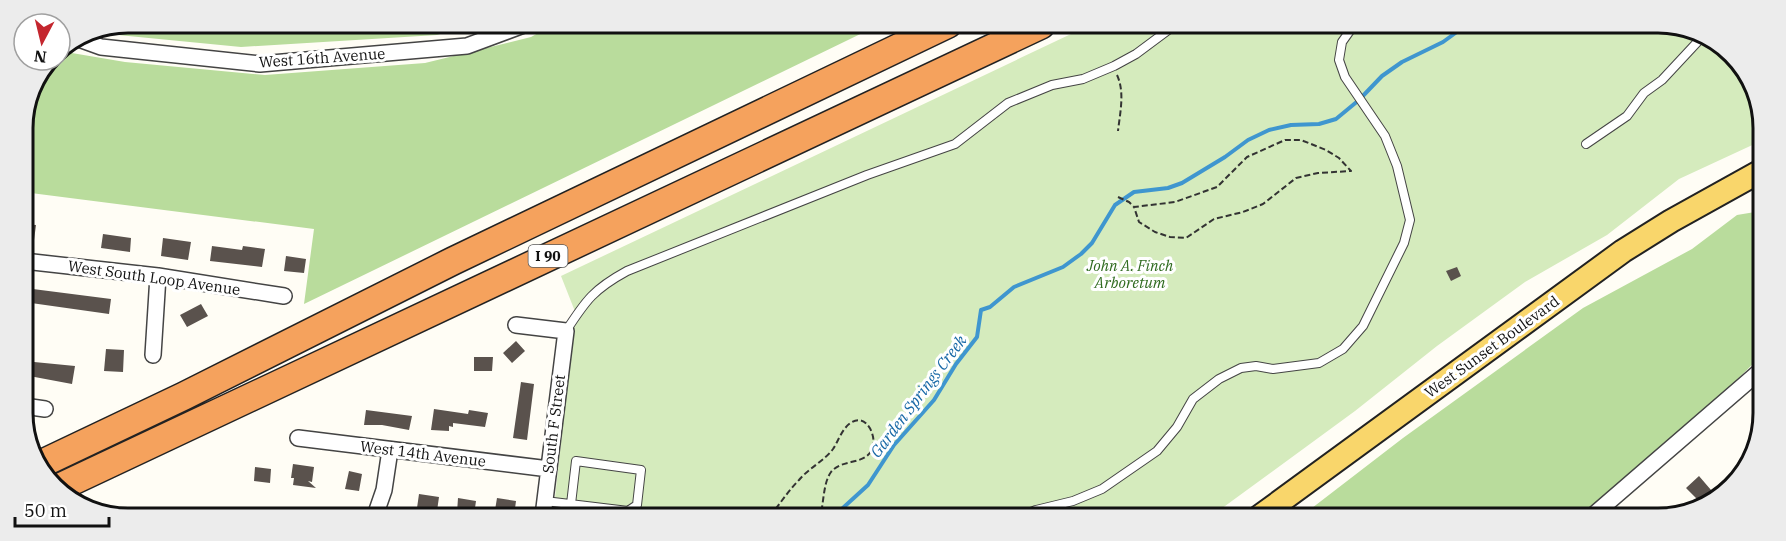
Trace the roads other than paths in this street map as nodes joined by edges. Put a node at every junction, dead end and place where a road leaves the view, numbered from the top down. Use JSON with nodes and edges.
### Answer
{"nodes":[{"id":1,"x":502,"y":33,"type":"edge"},
{"id":2,"x":929,"y":33,"type":"edge"},
{"id":3,"x":1024,"y":33,"type":"edge"},
{"id":4,"x":1164,"y":33,"type":"edge"},
{"id":5,"x":1348,"y":33,"type":"edge"},
{"id":6,"x":88,"y":42,"type":"edge"},
{"id":7,"x":1698,"y":42,"type":"edge"},
{"id":8,"x":1586,"y":144,"type":"dead end"},
{"id":9,"x":1753,"y":175,"type":"edge"},
{"id":10,"x":1753,"y":182,"type":"edge"},
{"id":11,"x":1732,"y":187,"type":"junction"},
{"id":12,"x":33,"y":262,"type":"edge"},
{"id":13,"x":158,"y":276,"type":"junction"},
{"id":14,"x":284,"y":296,"type":"dead end"},
{"id":15,"x":516,"y":325,"type":"dead end"},
{"id":16,"x":566,"y":331,"type":"junction"},
{"id":17,"x":153,"y":355,"type":"dead end"},
{"id":18,"x":1753,"y":377,"type":"edge"},
{"id":19,"x":33,"y":407,"type":"edge"},
{"id":20,"x":45,"y":409,"type":"dead end"},
{"id":21,"x":298,"y":438,"type":"dead end"},
{"id":22,"x":390,"y":450,"type":"junction"},
{"id":23,"x":46,"y":461,"type":"edge"},
{"id":24,"x":549,"y":469,"type":"junction"},
{"id":25,"x":66,"y":484,"type":"edge"},
{"id":26,"x":571,"y":504,"type":"junction"},
{"id":27,"x":378,"y":508,"type":"edge"},
{"id":28,"x":544,"y":508,"type":"edge"},
{"id":29,"x":604,"y":508,"type":"edge"},
{"id":30,"x":632,"y":508,"type":"edge"},
{"id":31,"x":1044,"y":508,"type":"edge"},
{"id":32,"x":1273,"y":508,"type":"edge"},
{"id":33,"x":1602,"y":508,"type":"edge"}],
"edges":[{"from":1,"to":6,"type":"street","name":"West 16th Avenue"},
{"from":2,"to":23,"type":"highway","number":"I 90"},
{"from":3,"to":25,"type":"highway","number":"I 90"},
{"from":4,"to":16,"type":"lane"},
{"from":5,"to":31,"type":"lane"},
{"from":7,"to":8,"type":"lane"},
{"from":9,"to":11,"type":"main road","name":"West Sunset Boulevard"},
{"from":10,"to":11,"type":"main road","name":"West Sunset Boulevard"},
{"from":11,"to":32,"type":"main road","name":"West Sunset Boulevard"},
{"from":12,"to":13,"type":"street","name":"West South Loop Avenue"},
{"from":13,"to":14,"type":"street","name":"West South Loop Avenue"},
{"from":13,"to":17,"type":"street"},
{"from":15,"to":16,"type":"street"},
{"from":16,"to":24,"type":"street","name":"South F Street"},
{"from":18,"to":33,"type":"street"},
{"from":19,"to":20,"type":"street"},
{"from":21,"to":22,"type":"street","name":"West 14th Avenue"},
{"from":22,"to":24,"type":"street","name":"West 14th Avenue"},
{"from":22,"to":27,"type":"street"},
{"from":24,"to":28,"type":"street","name":"South F Street"},
{"from":26,"to":28,"type":"lane"},
{"from":26,"to":29,"type":"lane"},
{"from":26,"to":30,"type":"lane"}]}
